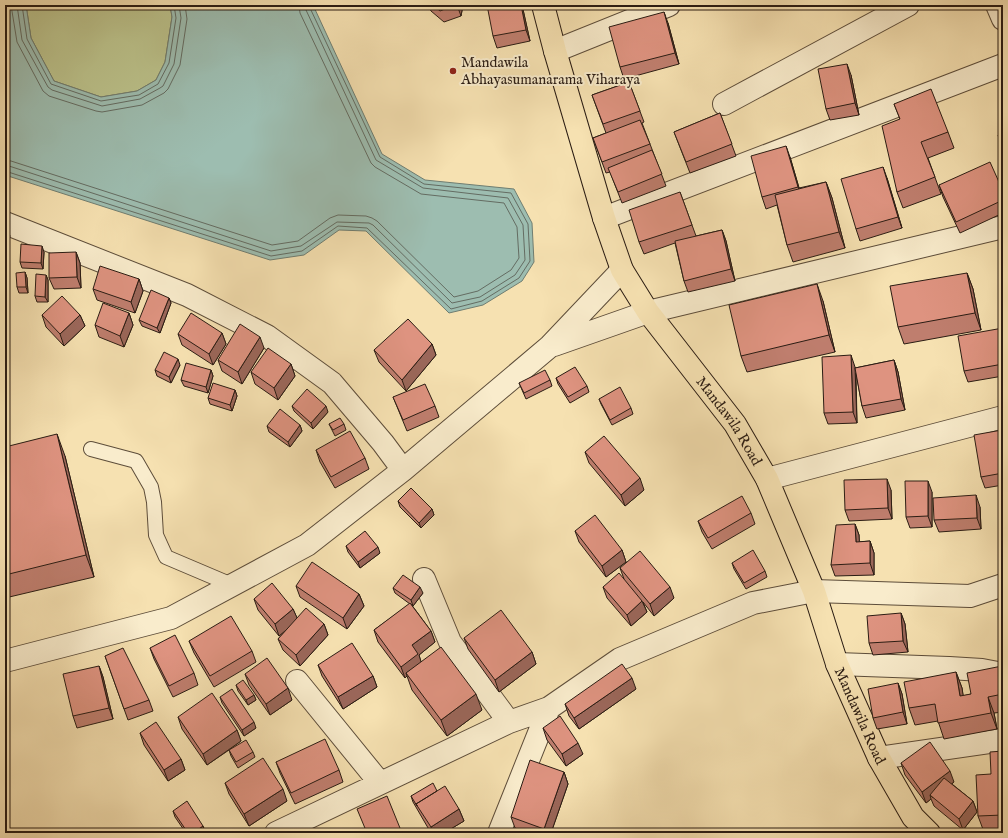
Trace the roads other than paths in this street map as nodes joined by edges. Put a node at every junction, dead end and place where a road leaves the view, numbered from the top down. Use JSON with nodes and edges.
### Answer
{"nodes":[{"id":1,"x":543,"y":5,"type":"edge"},
{"id":2,"x":669,"y":5,"type":"edge"},
{"id":3,"x":908,"y":5,"type":"edge"},
{"id":4,"x":997,"y":5,"type":"edge"},
{"id":5,"x":1003,"y":19,"type":"edge"},
{"id":6,"x":555,"y":51,"type":"junction"},
{"id":7,"x":1003,"y":65,"type":"edge"},
{"id":8,"x":724,"y":104,"type":"dead end"},
{"id":9,"x":604,"y":218,"type":"junction"},
{"id":10,"x":5,"y":223,"type":"edge"},
{"id":11,"x":1003,"y":227,"type":"edge"},
{"id":12,"x":622,"y":270,"type":"junction"},
{"id":13,"x":648,"y":312,"type":"junction"},
{"id":14,"x":549,"y":347,"type":"junction"},
{"id":15,"x":1003,"y":417,"type":"edge"},
{"id":16,"x":91,"y":449,"type":"dead end"},
{"id":17,"x":403,"y":470,"type":"junction"},
{"id":18,"x":767,"y":479,"type":"junction"},
{"id":19,"x":424,"y":579,"type":"dead end"},
{"id":20,"x":232,"y":585,"type":"junction"},
{"id":21,"x":1003,"y":585,"type":"edge"},
{"id":22,"x":814,"y":591,"type":"junction"},
{"id":23,"x":5,"y":661,"type":"edge"},
{"id":24,"x":837,"y":664,"type":"junction"},
{"id":25,"x":1003,"y":674,"type":"edge"},
{"id":26,"x":297,"y":681,"type":"dead end"},
{"id":27,"x":549,"y":708,"type":"junction"},
{"id":28,"x":509,"y":722,"type":"junction"},
{"id":29,"x":1003,"y":740,"type":"edge"},
{"id":30,"x":879,"y":758,"type":"junction"},
{"id":31,"x":380,"y":783,"type":"junction"},
{"id":32,"x":276,"y":833,"type":"edge"},
{"id":33,"x":499,"y":833,"type":"edge"},
{"id":34,"x":929,"y":833,"type":"edge"}],
"edges":[{"from":1,"to":6,"type":"main road","name":"Mandawila Road"},
{"from":2,"to":6,"type":"street"},
{"from":3,"to":8,"type":"street"},
{"from":4,"to":5,"type":"street"},
{"from":6,"to":9,"type":"main road","name":"Mandawila Road"},
{"from":7,"to":9,"type":"street"},
{"from":9,"to":12,"type":"main road","name":"Mandawila Road"},
{"from":10,"to":17,"type":"street"},
{"from":11,"to":13,"type":"street"},
{"from":12,"to":13,"type":"main road","name":"Mandawila Road"},
{"from":12,"to":14,"type":"street"},
{"from":13,"to":14,"type":"street"},
{"from":13,"to":18,"type":"main road","name":"Mandawila Road"},
{"from":14,"to":17,"type":"street"},
{"from":15,"to":18,"type":"street"},
{"from":16,"to":20,"type":"lane"},
{"from":17,"to":20,"type":"street"},
{"from":18,"to":22,"type":"main road","name":"Mandawila Road"},
{"from":19,"to":28,"type":"street"},
{"from":20,"to":23,"type":"street"},
{"from":21,"to":22,"type":"street"},
{"from":22,"to":24,"type":"main road","name":"Mandawila Road"},
{"from":22,"to":27,"type":"street"},
{"from":24,"to":25,"type":"street"},
{"from":24,"to":30,"type":"main road","name":"Mandawila Road"},
{"from":26,"to":31,"type":"street"},
{"from":27,"to":28,"type":"street"},
{"from":27,"to":33,"type":"street"},
{"from":28,"to":31,"type":"street"},
{"from":29,"to":30,"type":"street"},
{"from":30,"to":34,"type":"main road","name":"Mandawila Road"},
{"from":31,"to":32,"type":"street"}]}
